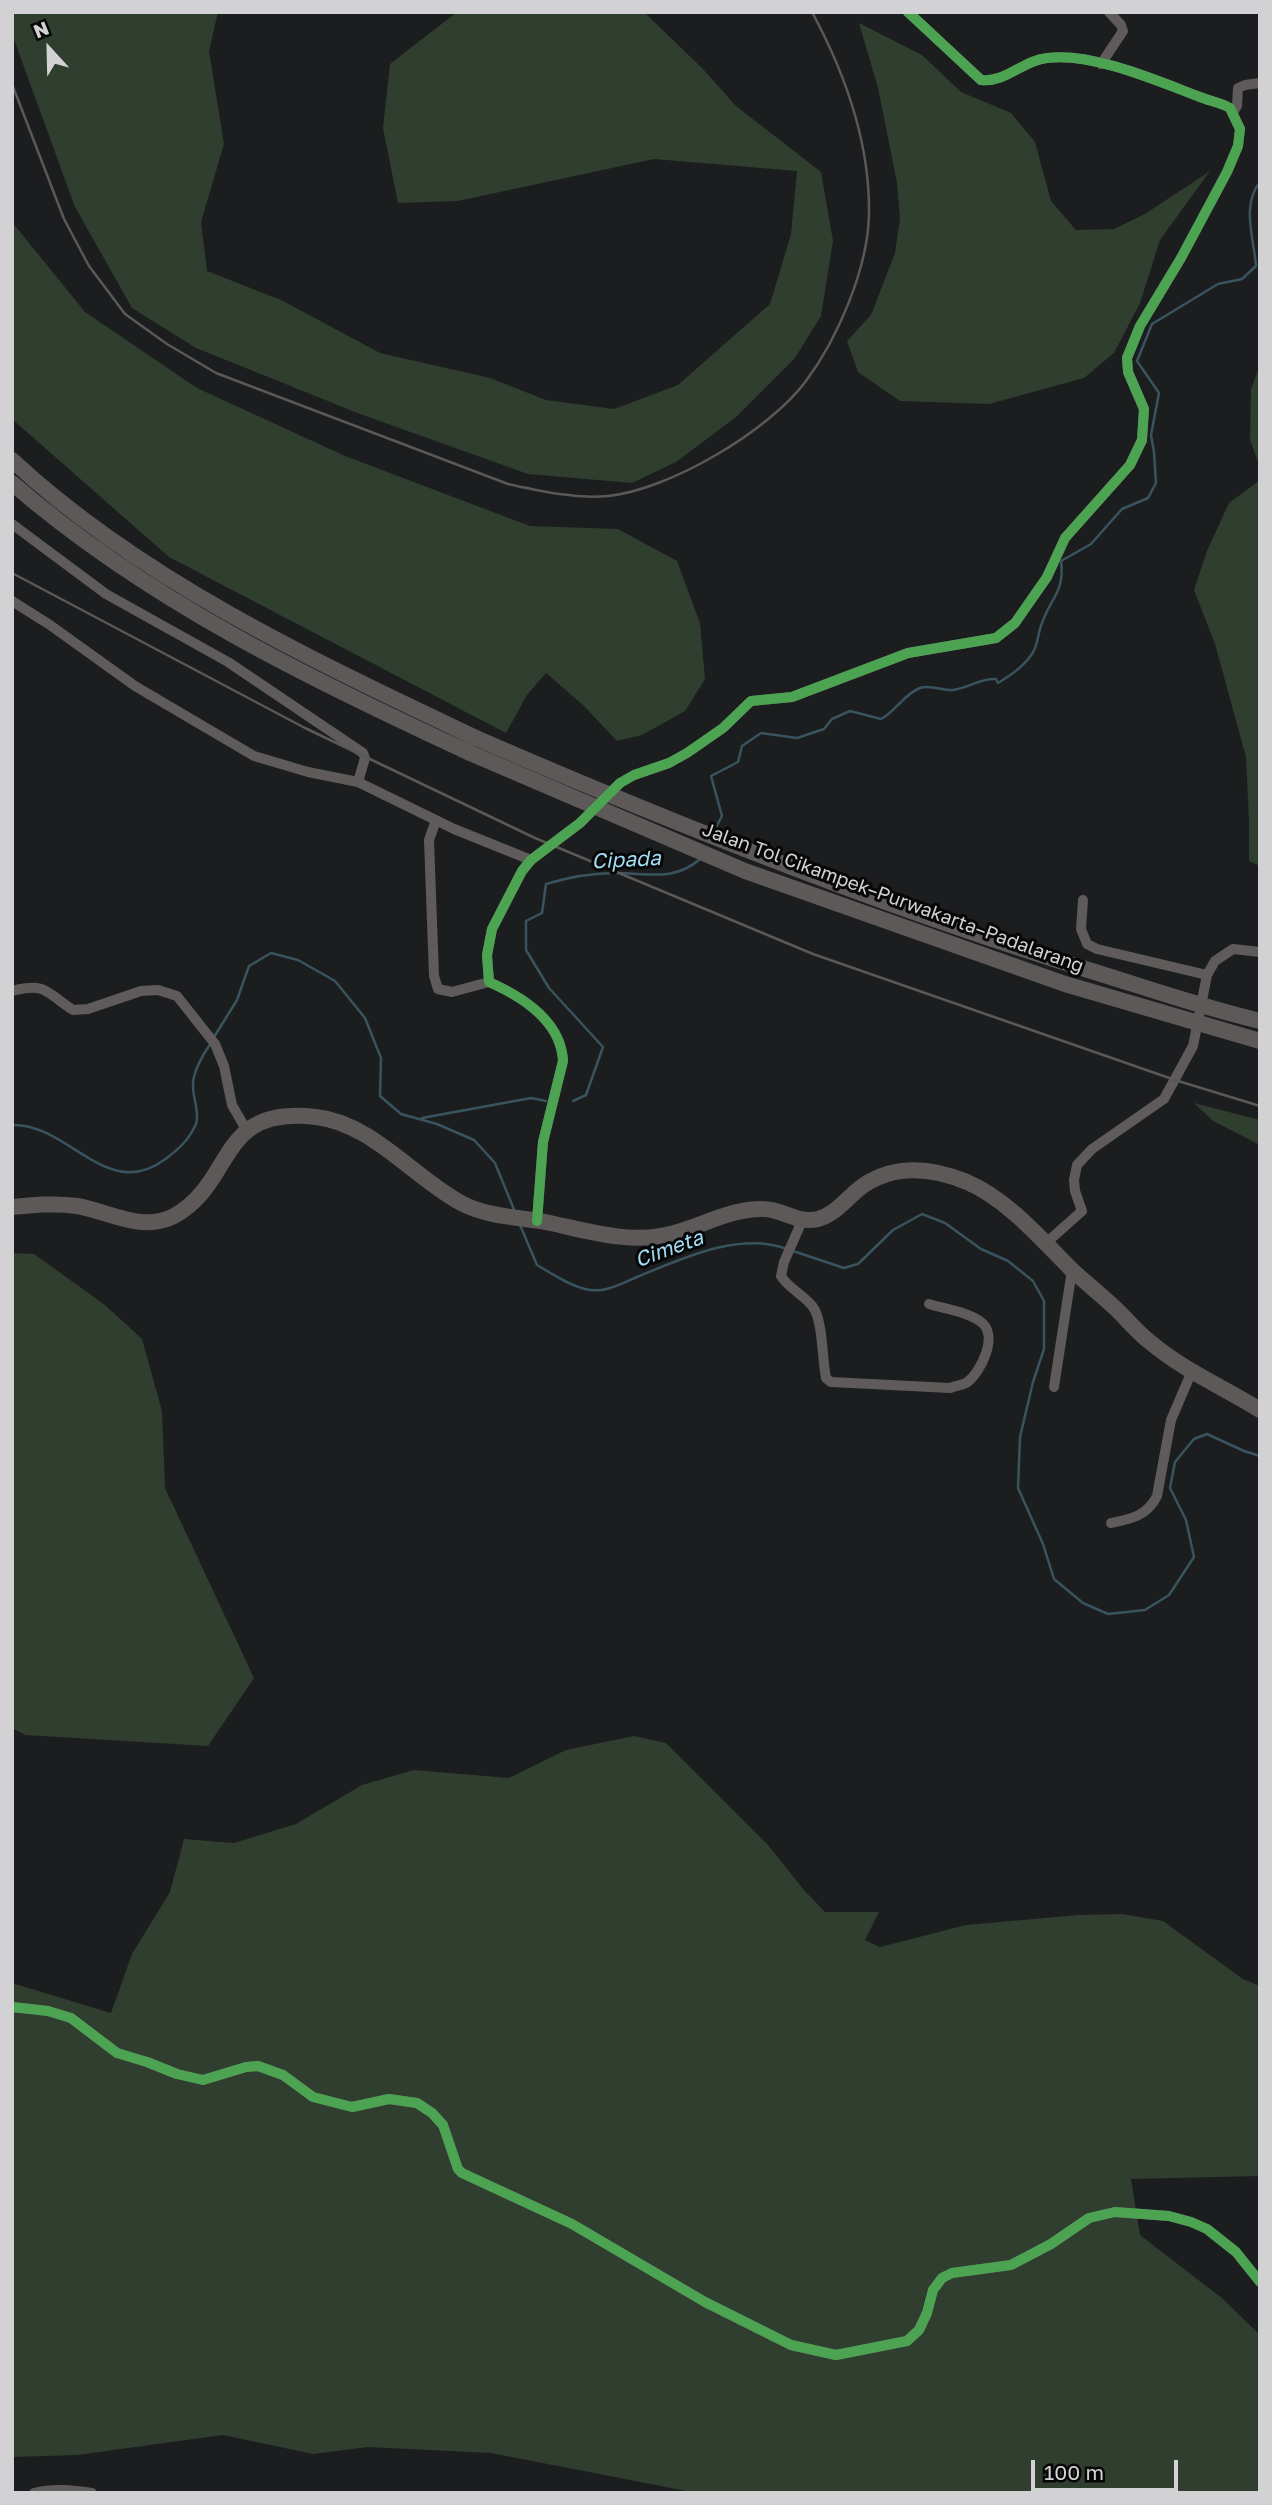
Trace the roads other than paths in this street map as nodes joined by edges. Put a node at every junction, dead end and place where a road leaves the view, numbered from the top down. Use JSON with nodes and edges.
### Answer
{"nodes":[{"id":1,"x":908,"y":12,"type":"edge"},
{"id":2,"x":1109,"y":12,"type":"edge"},
{"id":3,"x":1101,"y":64,"type":"junction"},
{"id":4,"x":1260,"y":83,"type":"edge"},
{"id":5,"x":1233,"y":112,"type":"junction"},
{"id":6,"x":12,"y":460,"type":"edge"},
{"id":7,"x":12,"y":483,"type":"edge"},
{"id":8,"x":12,"y":524,"type":"edge"},
{"id":9,"x":12,"y":601,"type":"edge"},
{"id":10,"x":473,"y":746,"type":"junction"},
{"id":11,"x":358,"y":782,"type":"junction"},
{"id":12,"x":436,"y":820,"type":"junction"},
{"id":13,"x":531,"y":860,"type":"junction"},
{"id":14,"x":1083,"y":900,"type":"dead end"},
{"id":15,"x":1260,"y":952,"type":"edge"},
{"id":16,"x":1208,"y":975,"type":"junction"},
{"id":17,"x":489,"y":982,"type":"junction"},
{"id":18,"x":12,"y":991,"type":"edge"},
{"id":19,"x":1260,"y":1021,"type":"edge"},
{"id":20,"x":1260,"y":1041,"type":"edge"},
{"id":21,"x":247,"y":1131,"type":"junction"},
{"id":22,"x":12,"y":1207,"type":"edge"},
{"id":23,"x":531,"y":1220,"type":"junction"},
{"id":24,"x":799,"y":1228,"type":"junction"},
{"id":25,"x":1046,"y":1243,"type":"junction"},
{"id":26,"x":1072,"y":1269,"type":"junction"},
{"id":27,"x":929,"y":1304,"type":"dead end"},
{"id":28,"x":1192,"y":1371,"type":"junction"},
{"id":29,"x":1054,"y":1387,"type":"dead end"},
{"id":30,"x":1260,"y":1410,"type":"edge"},
{"id":31,"x":1111,"y":1523,"type":"dead end"},
{"id":32,"x":12,"y":2007,"type":"edge"},
{"id":33,"x":1260,"y":2282,"type":"edge"},
{"id":34,"x":34,"y":2493,"type":"edge"},
{"id":35,"x":92,"y":2493,"type":"edge"}],
"edges":[{"from":1,"to":3,"type":"street"},
{"from":2,"to":3,"type":"street"},
{"from":3,"to":5,"type":"street"},
{"from":4,"to":5,"type":"street"},
{"from":5,"to":13,"type":"street"},
{"from":6,"to":10,"type":"highway","name":"Jalan Tol Cikampek–Purwakarta–Padalarang"},
{"from":7,"to":10,"type":"highway","name":"Jalan Tol Cikampek–Purwakarta–Padalarang"},
{"from":8,"to":11,"type":"street"},
{"from":9,"to":11,"type":"street"},
{"from":10,"to":19,"type":"highway","name":"Jalan Tol Cikampek–Purwakarta–Padalarang","bridge":true},
{"from":10,"to":20,"type":"highway","name":"Jalan Tol Cikampek–Purwakarta–Padalarang","bridge":true},
{"from":11,"to":12,"type":"street"},
{"from":12,"to":13,"type":"street"},
{"from":12,"to":17,"type":"street"},
{"from":13,"to":17,"type":"street"},
{"from":14,"to":16,"type":"street"},
{"from":15,"to":16,"type":"street"},
{"from":16,"to":25,"type":"street"},
{"from":17,"to":23,"type":"street"},
{"from":18,"to":21,"type":"street"},
{"from":21,"to":22,"type":"highway"},
{"from":21,"to":23,"type":"highway"},
{"from":23,"to":24,"type":"highway"},
{"from":24,"to":25,"type":"highway"},
{"from":24,"to":27,"type":"street"},
{"from":25,"to":26,"type":"highway"},
{"from":26,"to":28,"type":"highway"},
{"from":26,"to":29,"type":"street"},
{"from":28,"to":30,"type":"highway"},
{"from":28,"to":31,"type":"street"},
{"from":32,"to":33,"type":"street"},
{"from":34,"to":35,"type":"street"}]}
